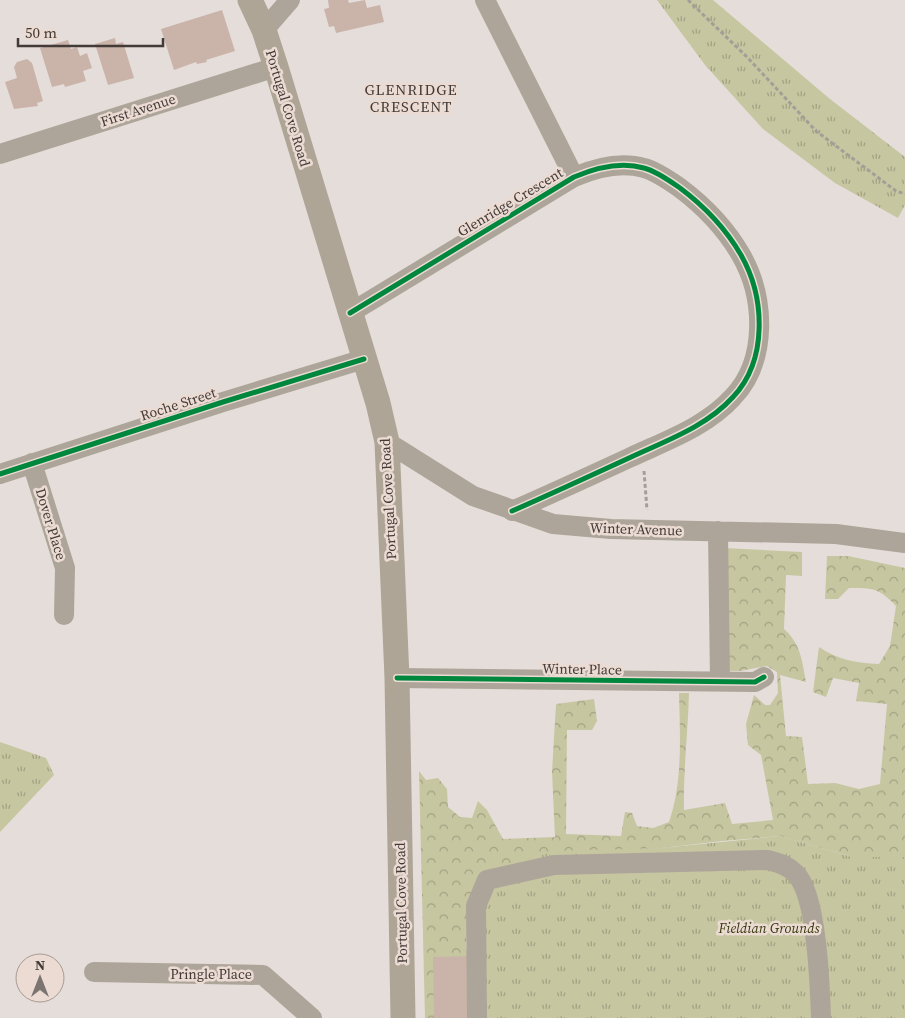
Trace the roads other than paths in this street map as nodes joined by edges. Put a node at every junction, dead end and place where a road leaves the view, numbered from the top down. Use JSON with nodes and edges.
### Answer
{"nodes":[{"id":1,"x":250,"y":0,"type":"edge"},
{"id":2,"x":290,"y":0,"type":"edge"},
{"id":3,"x":485,"y":0,"type":"edge"},
{"id":4,"x":264,"y":30,"type":"junction"},
{"id":5,"x":276,"y":67,"type":"junction"},
{"id":6,"x":0,"y":154,"type":"edge"},
{"id":7,"x":574,"y":177,"type":"junction"},
{"id":8,"x":350,"y":313,"type":"junction"},
{"id":9,"x":364,"y":359,"type":"junction"},
{"id":10,"x":387,"y":442,"type":"junction"},
{"id":11,"x":32,"y":463,"type":"junction"},
{"id":12,"x":0,"y":474,"type":"edge"},
{"id":13,"x":512,"y":511,"type":"junction"},
{"id":14,"x":718,"y":531,"type":"junction"},
{"id":15,"x":905,"y":542,"type":"edge"},
{"id":16,"x":64,"y":615,"type":"dead end"},
{"id":17,"x":764,"y":677,"type":"dead end"},
{"id":18,"x":397,"y":678,"type":"junction"},
{"id":19,"x":720,"y":682,"type":"junction"},
{"id":20,"x":94,"y":972,"type":"dead end"},
{"id":21,"x":312,"y":1018,"type":"edge"},
{"id":22,"x":403,"y":1018,"type":"edge"},
{"id":23,"x":477,"y":1018,"type":"edge"},
{"id":24,"x":821,"y":1018,"type":"edge"}],
"edges":[{"from":1,"to":4,"type":"main road","name":"Portugal Cove Road"},
{"from":2,"to":4,"type":"street"},
{"from":3,"to":7,"type":"street","name":"Glenridge Crescent"},
{"from":4,"to":5,"type":"main road","name":"Portugal Cove Road"},
{"from":5,"to":6,"type":"street","name":"First Avenue"},
{"from":5,"to":8,"type":"main road","name":"Portugal Cove Road"},
{"from":7,"to":8,"type":"street","name":"Glenridge Crescent"},
{"from":7,"to":13,"type":"street","name":"Glenridge Crescent"},
{"from":8,"to":9,"type":"main road","name":"Portugal Cove Road"},
{"from":9,"to":10,"type":"main road","name":"Portugal Cove Road"},
{"from":9,"to":11,"type":"street","name":"Roche Street"},
{"from":10,"to":13,"type":"street","name":"Winter Avenue"},
{"from":10,"to":18,"type":"main road","name":"Portugal Cove Road"},
{"from":11,"to":12,"type":"street","name":"Roche Street"},
{"from":11,"to":16,"type":"street","name":"Dover Place"},
{"from":13,"to":14,"type":"street","name":"Winter Avenue"},
{"from":14,"to":15,"type":"street","name":"Winter Avenue"},
{"from":14,"to":19,"type":"street"},
{"from":17,"to":19,"type":"street","name":"Winter Place"},
{"from":18,"to":19,"type":"street","name":"Winter Place"},
{"from":18,"to":22,"type":"main road","name":"Portugal Cove Road"},
{"from":20,"to":21,"type":"street","name":"Pringle Place"},
{"from":23,"to":24,"type":"street"}]}
